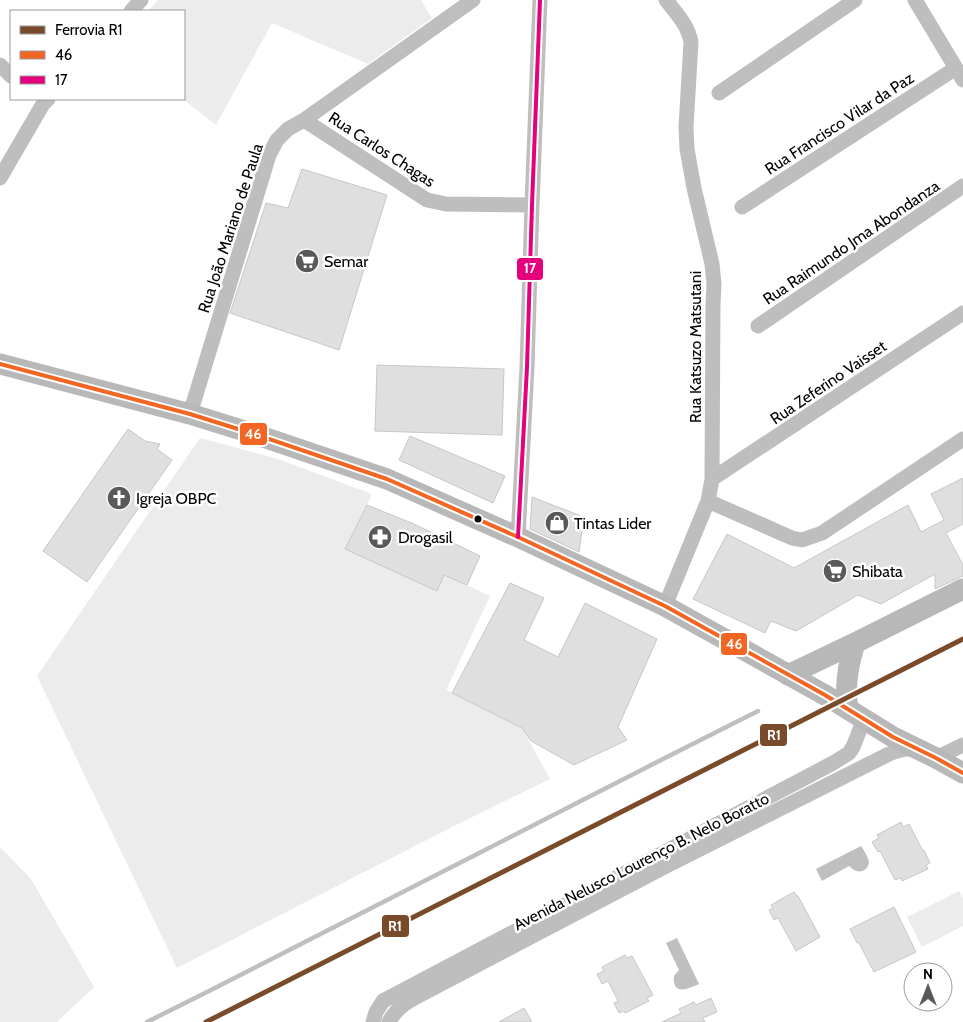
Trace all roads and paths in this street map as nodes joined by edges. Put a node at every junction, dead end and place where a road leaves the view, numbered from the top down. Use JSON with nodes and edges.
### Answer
{"nodes":[{"id":1,"x":141,"y":0,"type":"edge"},
{"id":2,"x":473,"y":0,"type":"edge"},
{"id":3,"x":540,"y":0,"type":"edge"},
{"id":4,"x":666,"y":0,"type":"edge"},
{"id":5,"x":855,"y":0,"type":"edge"},
{"id":6,"x":915,"y":0,"type":"edge"},
{"id":7,"x":132,"y":10,"type":"edge"},
{"id":8,"x":0,"y":65,"type":"edge"},
{"id":9,"x":959,"y":74,"type":"edge"},
{"id":10,"x":10,"y":75,"type":"edge"},
{"id":11,"x":719,"y":93,"type":"dead end"},
{"id":12,"x":42,"y":101,"type":"edge"},
{"id":13,"x":304,"y":120,"type":"junction"},
{"id":14,"x":0,"y":178,"type":"edge"},
{"id":15,"x":963,"y":186,"type":"edge"},
{"id":16,"x":532,"y":205,"type":"junction"},
{"id":17,"x":742,"y":207,"type":"dead end"},
{"id":18,"x":963,"y":313,"type":"edge"},
{"id":19,"x":758,"y":326,"type":"dead end"},
{"id":20,"x":0,"y":364,"type":"edge"},
{"id":21,"x":190,"y":414,"type":"junction"},
{"id":22,"x":963,"y":439,"type":"edge"},
{"id":23,"x":712,"y":480,"type":"junction"},
{"id":24,"x":708,"y":501,"type":"junction"},
{"id":25,"x":518,"y":537,"type":"junction"},
{"id":26,"x":963,"y":589,"type":"edge"},
{"id":27,"x":665,"y":606,"type":"junction"},
{"id":28,"x":855,"y":644,"type":"junction"},
{"id":29,"x":788,"y":675,"type":"junction"},
{"id":30,"x":856,"y":714,"type":"junction"},
{"id":31,"x":963,"y":745,"type":"edge"},
{"id":32,"x":927,"y":754,"type":"junction"},
{"id":33,"x":963,"y":773,"type":"edge"},
{"id":34,"x":374,"y":1017,"type":"edge"},
{"id":35,"x":389,"y":1022,"type":"edge"}],
"edges":[{"from":1,"to":7,"type":"street"},
{"from":2,"to":13,"type":"street","name":"Rua João Mariano de Paula"},
{"from":3,"to":16,"type":"street"},
{"from":4,"to":23,"type":"street","name":"Rua Katsuzo Matsutani"},
{"from":5,"to":11,"type":"street"},
{"from":6,"to":9,"type":"street"},
{"from":8,"to":10,"type":"street"},
{"from":9,"to":17,"type":"street","name":"Rua Francisco Vilar da Paz"},
{"from":12,"to":14,"type":"street"},
{"from":13,"to":16,"type":"street","name":"Rua Carlos Chagas"},
{"from":13,"to":21,"type":"street","name":"Rua João Mariano de Paula"},
{"from":15,"to":19,"type":"street","name":"Rua Raimundo Jma Abondanza"},
{"from":16,"to":25,"type":"street"},
{"from":18,"to":23,"type":"street","name":"Rua Zeferino Vaisset"},
{"from":20,"to":21,"type":"main road"},
{"from":21,"to":25,"type":"main road"},
{"from":22,"to":24,"type":"street"},
{"from":23,"to":24,"type":"street","name":"Rua Katsuzo Matsutani"},
{"from":24,"to":27,"type":"street","name":"Rua Katsuzo Matsutani"},
{"from":25,"to":27,"type":"main road"},
{"from":26,"to":28,"type":"main road"},
{"from":27,"to":29,"type":"main road"},
{"from":28,"to":29,"type":"main road"},
{"from":28,"to":30,"type":"main road"},
{"from":29,"to":30,"type":"main road"},
{"from":30,"to":32,"type":"main road"},
{"from":30,"to":34,"type":"street","name":"Avenida Nelusco Lourenço B. Nelo Boratto"},
{"from":31,"to":32,"type":"street"},
{"from":32,"to":33,"type":"main road"},
{"from":32,"to":35,"type":"street","name":"Avenida Nelusco Lourenço B. Nelo Boratto"}]}
